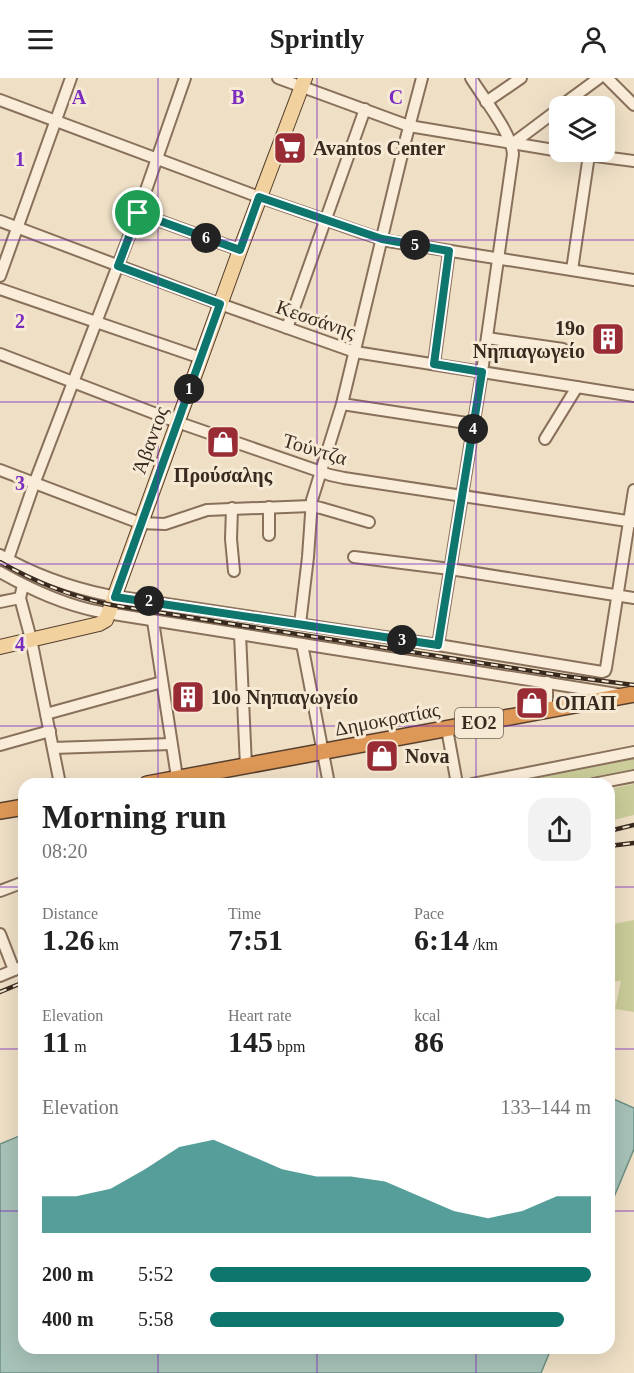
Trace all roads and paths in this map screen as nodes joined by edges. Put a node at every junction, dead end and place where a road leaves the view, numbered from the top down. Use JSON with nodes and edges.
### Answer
{"nodes":[{"id":1,"x":70,"y":78,"type":"edge"},
{"id":2,"x":185,"y":78,"type":"edge"},
{"id":3,"x":278,"y":78,"type":"edge"},
{"id":4,"x":422,"y":78,"type":"edge"},
{"id":5,"x":471,"y":78,"type":"edge"},
{"id":6,"x":521,"y":78,"type":"edge"},
{"id":7,"x":599,"y":78,"type":"edge"},
{"id":8,"x":607,"y":78,"type":"edge"},
{"id":9,"x":303,"y":82,"type":"edge"},
{"id":10,"x":575,"y":96,"type":"edge"},
{"id":11,"x":0,"y":100,"type":"edge"},
{"id":12,"x":486,"y":102,"type":"junction"},
{"id":13,"x":634,"y":105,"type":"edge"},
{"id":14,"x":365,"y":109,"type":"junction"},
{"id":15,"x":549,"y":115,"type":"edge"},
{"id":16,"x":55,"y":121,"type":"junction"},
{"id":17,"x":409,"y":126,"type":"junction"},
{"id":18,"x":512,"y":144,"type":"junction"},
{"id":19,"x":549,"y":149,"type":"edge"},
{"id":20,"x":615,"y":158,"type":"edge"},
{"id":21,"x":157,"y":159,"type":"junction"},
{"id":22,"x":634,"y":161,"type":"edge"},
{"id":23,"x":588,"y":162,"type":"edge"},
{"id":24,"x":259,"y":197,"type":"junction"},
{"id":25,"x":138,"y":213,"type":"junction"},
{"id":26,"x":326,"y":220,"type":"junction"},
{"id":27,"x":0,"y":221,"type":"edge"},
{"id":28,"x":18,"y":228,"type":"junction"},
{"id":29,"x":382,"y":239,"type":"junction"},
{"id":30,"x":240,"y":250,"type":"junction"},
{"id":31,"x":449,"y":251,"type":"junction"},
{"id":32,"x":498,"y":258,"type":"junction"},
{"id":33,"x":118,"y":266,"type":"junction"},
{"id":34,"x":572,"y":270,"type":"junction"},
{"id":35,"x":0,"y":276,"type":"edge"},
{"id":36,"x":634,"y":280,"type":"edge"},
{"id":37,"x":0,"y":289,"type":"edge"},
{"id":38,"x":220,"y":304,"type":"junction"},
{"id":39,"x":97,"y":322,"type":"junction"},
{"id":40,"x":287,"y":328,"type":"junction"},
{"id":41,"x":487,"y":338,"type":"junction"},
{"id":42,"x":563,"y":349,"type":"dead end"},
{"id":43,"x":354,"y":352,"type":"junction"},
{"id":44,"x":0,"y":354,"type":"edge"},
{"id":45,"x":201,"y":358,"type":"junction"},
{"id":46,"x":434,"y":364,"type":"junction"},
{"id":47,"x":482,"y":372,"type":"junction"},
{"id":48,"x":74,"y":383,"type":"junction"},
{"id":49,"x":578,"y":387,"type":"junction"},
{"id":50,"x":634,"y":396,"type":"edge"},
{"id":51,"x":342,"y":404,"type":"junction"},
{"id":52,"x":177,"y":422,"type":"junction"},
{"id":53,"x":473,"y":424,"type":"junction"},
{"id":54,"x":545,"y":439,"type":"dead end"},
{"id":55,"x":0,"y":470,"type":"edge"},
{"id":56,"x":322,"y":472,"type":"junction"},
{"id":57,"x":34,"y":484,"type":"junction"},
{"id":58,"x":634,"y":490,"type":"edge"},
{"id":59,"x":461,"y":496,"type":"junction"},
{"id":60,"x":311,"y":506,"type":"junction"},
{"id":61,"x":269,"y":507,"type":"junction"},
{"id":62,"x":232,"y":508,"type":"junction"},
{"id":63,"x":369,"y":522,"type":"dead end"},
{"id":64,"x":632,"y":522,"type":"edge"},
{"id":65,"x":140,"y":523,"type":"junction"},
{"id":66,"x":269,"y":535,"type":"dead end"},
{"id":67,"x":4,"y":557,"type":"edge"},
{"id":68,"x":354,"y":557,"type":"dead end"},
{"id":69,"x":450,"y":569,"type":"junction"},
{"id":70,"x":234,"y":571,"type":"dead end"},
{"id":71,"x":0,"y":572,"type":"edge"},
{"id":72,"x":23,"y":585,"type":"junction"},
{"id":73,"x":617,"y":596,"type":"junction"},
{"id":74,"x":115,"y":597,"type":"junction"},
{"id":75,"x":21,"y":598,"type":"junction"},
{"id":76,"x":634,"y":598,"type":"edge"},
{"id":77,"x":0,"y":602,"type":"edge"},
{"id":78,"x":109,"y":614,"type":"junction"},
{"id":79,"x":153,"y":621,"type":"junction"},
{"id":80,"x":300,"y":624,"type":"junction"},
{"id":81,"x":240,"y":634,"type":"junction"},
{"id":82,"x":31,"y":639,"type":"junction"},
{"id":83,"x":302,"y":644,"type":"junction"},
{"id":84,"x":438,"y":645,"type":"junction"},
{"id":85,"x":0,"y":647,"type":"edge"},
{"id":86,"x":162,"y":682,"type":"junction"},
{"id":87,"x":547,"y":682,"type":"junction"},
{"id":88,"x":630,"y":694,"type":"edge"},
{"id":89,"x":547,"y":710,"type":"junction"},
{"id":90,"x":46,"y":714,"type":"junction"},
{"id":91,"x":447,"y":729,"type":"junction"},
{"id":92,"x":50,"y":731,"type":"junction"},
{"id":93,"x":171,"y":744,"type":"junction"},
{"id":94,"x":0,"y":745,"type":"edge"},
{"id":95,"x":53,"y":748,"type":"junction"},
{"id":96,"x":324,"y":752,"type":"junction"},
{"id":97,"x":634,"y":752,"type":"edge"},
{"id":98,"x":246,"y":766,"type":"junction"},
{"id":99,"x":634,"y":776,"type":"edge"},
{"id":100,"x":59,"y":778,"type":"edge"},
{"id":101,"x":176,"y":778,"type":"edge"},
{"id":102,"x":194,"y":778,"type":"edge"},
{"id":103,"x":328,"y":778,"type":"edge"},
{"id":104,"x":456,"y":778,"type":"edge"},
{"id":105,"x":502,"y":778,"type":"edge"},
{"id":106,"x":615,"y":780,"type":"edge"},
{"id":107,"x":18,"y":808,"type":"edge"},
{"id":108,"x":0,"y":811,"type":"edge"},
{"id":109,"x":18,"y":884,"type":"edge"},
{"id":110,"x":0,"y":891,"type":"edge"},
{"id":111,"x":0,"y":934,"type":"edge"},
{"id":112,"x":18,"y":966,"type":"edge"},
{"id":113,"x":18,"y":968,"type":"edge"},
{"id":114,"x":0,"y":976,"type":"edge"}],
"edges":[{"from":1,"to":16,"type":"street"},
{"from":2,"to":21,"type":"street"},
{"from":3,"to":9,"type":"street"},
{"from":4,"to":17,"type":"street"},
{"from":5,"to":12,"type":"street"},
{"from":6,"to":12,"type":"street"},
{"from":7,"to":10,"type":"street"},
{"from":8,"to":13,"type":"street"},
{"from":9,"to":14,"type":"street"},
{"from":9,"to":24,"type":"main road","name":"Άβαντος"},
{"from":11,"to":16,"type":"street"},
{"from":12,"to":18,"type":"street"},
{"from":14,"to":17,"type":"street"},
{"from":14,"to":26,"type":"street"},
{"from":15,"to":18,"type":"street"},
{"from":16,"to":21,"type":"street"},
{"from":16,"to":28,"type":"street"},
{"from":17,"to":18,"type":"street"},
{"from":17,"to":29,"type":"street"},
{"from":18,"to":19,"type":"street"},
{"from":18,"to":32,"type":"street"},
{"from":20,"to":22,"type":"street"},
{"from":21,"to":24,"type":"street"},
{"from":21,"to":25,"type":"street"},
{"from":23,"to":34,"type":"street"},
{"from":24,"to":26,"type":"street"},
{"from":24,"to":30,"type":"main road","name":"Άβαντος"},
{"from":25,"to":30,"type":"street"},
{"from":25,"to":33,"type":"street"},
{"from":26,"to":29,"type":"street"},
{"from":26,"to":40,"type":"street"},
{"from":27,"to":28,"type":"street","name":"Κεσσάνης"},
{"from":28,"to":33,"type":"street","name":"Κεσσάνης"},
{"from":28,"to":35,"type":"street"},
{"from":29,"to":31,"type":"street"},
{"from":29,"to":43,"type":"street"},
{"from":30,"to":38,"type":"main road","name":"Άβαντος"},
{"from":31,"to":32,"type":"street"},
{"from":31,"to":46,"type":"street"},
{"from":32,"to":34,"type":"street"},
{"from":32,"to":41,"type":"street"},
{"from":33,"to":38,"type":"street","name":"Κεσσάνης"},
{"from":33,"to":39,"type":"street"},
{"from":34,"to":36,"type":"street"},
{"from":37,"to":39,"type":"street"},
{"from":38,"to":40,"type":"street","name":"Κεσσάνης"},
{"from":38,"to":45,"type":"main road","name":"Άβαντος"},
{"from":39,"to":45,"type":"street"},
{"from":39,"to":48,"type":"street"},
{"from":40,"to":43,"type":"street","name":"Κεσσάνης"},
{"from":41,"to":42,"type":"street"},
{"from":41,"to":47,"type":"street"},
{"from":43,"to":46,"type":"street","name":"Κεσσάνης"},
{"from":43,"to":51,"type":"street"},
{"from":44,"to":48,"type":"street","name":"Τούντζα"},
{"from":45,"to":52,"type":"main road","name":"Άβαντος"},
{"from":46,"to":47,"type":"street","name":"Κεσσάνης"},
{"from":47,"to":49,"type":"street","name":"Κεσσάνης"},
{"from":47,"to":53,"type":"street"},
{"from":48,"to":52,"type":"street","name":"Τούντζα"},
{"from":48,"to":57,"type":"street"},
{"from":49,"to":50,"type":"street","name":"Κεσσάνης"},
{"from":49,"to":54,"type":"street"},
{"from":51,"to":53,"type":"street"},
{"from":51,"to":56,"type":"street"},
{"from":52,"to":56,"type":"street","name":"Τούντζα"},
{"from":52,"to":65,"type":"main road","name":"Άβαντος"},
{"from":53,"to":59,"type":"street"},
{"from":55,"to":57,"type":"street"},
{"from":56,"to":59,"type":"street","name":"Τούντζα"},
{"from":56,"to":60,"type":"street"},
{"from":57,"to":65,"type":"street"},
{"from":57,"to":67,"type":"street"},
{"from":58,"to":64,"type":"street"},
{"from":59,"to":64,"type":"street","name":"Τούντζα"},
{"from":59,"to":69,"type":"street"},
{"from":60,"to":61,"type":"street"},
{"from":60,"to":63,"type":"street"},
{"from":60,"to":80,"type":"street"},
{"from":61,"to":62,"type":"street"},
{"from":61,"to":66,"type":"street"},
{"from":62,"to":65,"type":"street"},
{"from":62,"to":70,"type":"street"},
{"from":64,"to":73,"type":"street"},
{"from":65,"to":74,"type":"main road","name":"Άβαντος"},
{"from":67,"to":74,"type":"street"},
{"from":68,"to":69,"type":"street"},
{"from":69,"to":73,"type":"street"},
{"from":69,"to":84,"type":"street"},
{"from":71,"to":72,"type":"street"},
{"from":72,"to":75,"type":"street"},
{"from":72,"to":78,"type":"street"},
{"from":73,"to":76,"type":"street"},
{"from":73,"to":84,"type":"street"},
{"from":74,"to":78,"type":"main road","name":"Άβαντος"},
{"from":74,"to":80,"type":"street"},
{"from":75,"to":77,"type":"street"},
{"from":75,"to":82,"type":"street"},
{"from":78,"to":79,"type":"street"},
{"from":78,"to":82,"type":"main road"},
{"from":79,"to":81,"type":"street"},
{"from":79,"to":86,"type":"street"},
{"from":80,"to":84,"type":"street"},
{"from":81,"to":83,"type":"street"},
{"from":81,"to":98,"type":"street"},
{"from":82,"to":85,"type":"main road"},
{"from":82,"to":90,"type":"street"},
{"from":83,"to":87,"type":"street"},
{"from":83,"to":96,"type":"street"},
{"from":86,"to":90,"type":"street"},
{"from":86,"to":93,"type":"street"},
{"from":87,"to":88,"type":"street"},
{"from":87,"to":89,"type":"street"},
{"from":88,"to":89,"type":"highway","name":"Δημοκρατίας","number":"ΕΟ2"},
{"from":89,"to":91,"type":"highway","name":"Δημοκρατίας","number":"ΕΟ2"},
{"from":90,"to":92,"type":"street"},
{"from":91,"to":96,"type":"highway","name":"Δημοκρατίας","number":"ΕΟ2"},
{"from":91,"to":104,"type":"street"},
{"from":92,"to":94,"type":"street"},
{"from":92,"to":95,"type":"street"},
{"from":93,"to":95,"type":"street"},
{"from":93,"to":101,"type":"street"},
{"from":95,"to":100,"type":"street"},
{"from":96,"to":98,"type":"highway","name":"Δημοκρατίας","number":"ΕΟ2"},
{"from":96,"to":103,"type":"street"},
{"from":97,"to":105,"type":"street"},
{"from":98,"to":102,"type":"highway","name":"Δημοκρατίας","number":"ΕΟ2"},
{"from":99,"to":106,"type":"street"},
{"from":107,"to":108,"type":"highway"},
{"from":109,"to":110,"type":"street"},
{"from":111,"to":112,"type":"street"},
{"from":113,"to":114,"type":"street"}]}
